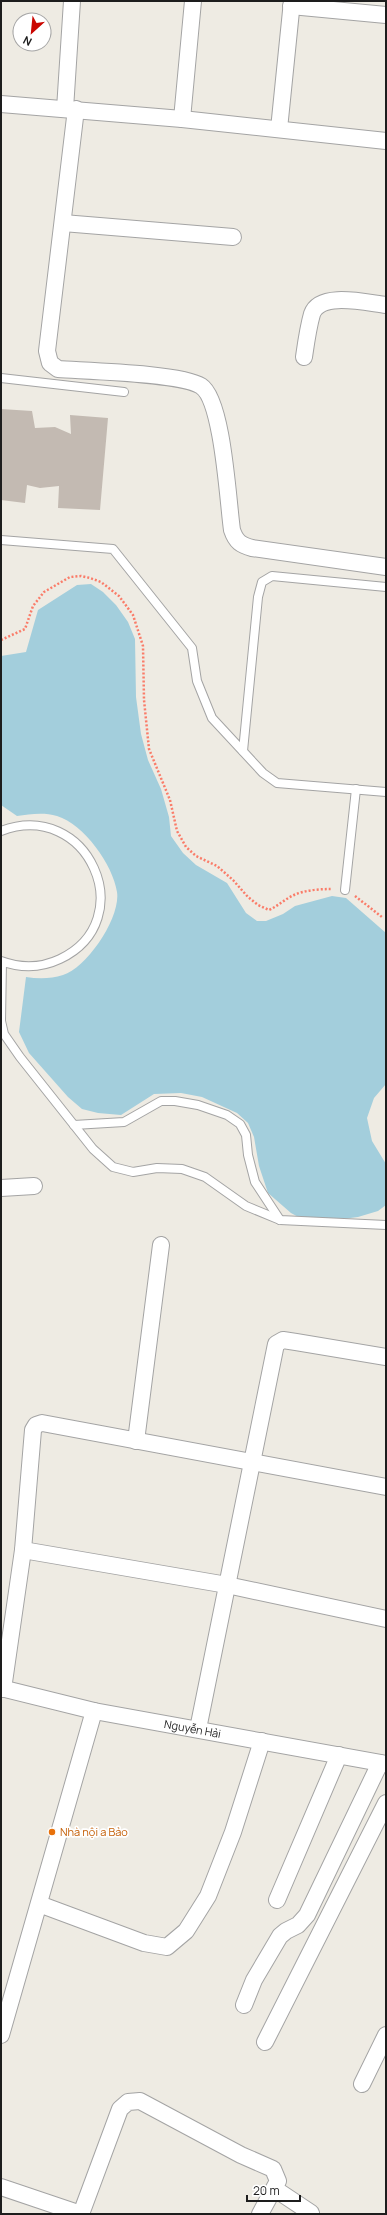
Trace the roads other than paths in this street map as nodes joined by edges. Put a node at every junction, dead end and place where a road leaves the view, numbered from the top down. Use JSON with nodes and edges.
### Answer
{"nodes":[{"id":1,"x":72,"y":1,"type":"edge"},
{"id":2,"x":193,"y":1,"type":"edge"},
{"id":3,"x":291,"y":4,"type":"edge"},
{"id":4,"x":386,"y":15,"type":"edge"},
{"id":5,"x":1,"y":104,"type":"edge"},
{"id":6,"x":70,"y":109,"type":"junction"},
{"id":7,"x":182,"y":119,"type":"junction"},
{"id":8,"x":279,"y":129,"type":"junction"},
{"id":9,"x":386,"y":141,"type":"edge"},
{"id":10,"x":63,"y":223,"type":"junction"},
{"id":11,"x":233,"y":237,"type":"dead end"},
{"id":12,"x":386,"y":305,"type":"edge"},
{"id":13,"x":304,"y":357,"type":"dead end"},
{"id":14,"x":1,"y":378,"type":"edge"},
{"id":15,"x":124,"y":392,"type":"dead end"},
{"id":16,"x":1,"y":540,"type":"edge"},
{"id":17,"x":386,"y":568,"type":"edge"},
{"id":18,"x":386,"y":587,"type":"edge"},
{"id":19,"x":243,"y":752,"type":"junction"},
{"id":20,"x":356,"y":789,"type":"junction"},
{"id":21,"x":386,"y":792,"type":"edge"},
{"id":22,"x":1,"y":830,"type":"edge"},
{"id":23,"x":345,"y":890,"type":"road end"},
{"id":24,"x":2,"y":962,"type":"edge"},
{"id":25,"x":74,"y":1125,"type":"junction"},
{"id":26,"x":34,"y":1186,"type":"dead end"},
{"id":27,"x":1,"y":1188,"type":"edge"},
{"id":28,"x":280,"y":1220,"type":"junction"},
{"id":29,"x":386,"y":1225,"type":"edge"},
{"id":30,"x":161,"y":1245,"type":"dead end"},
{"id":31,"x":386,"y":1357,"type":"edge"},
{"id":32,"x":136,"y":1441,"type":"junction"},
{"id":33,"x":251,"y":1462,"type":"junction"},
{"id":34,"x":386,"y":1486,"type":"edge"},
{"id":35,"x":23,"y":1550,"type":"junction"},
{"id":36,"x":227,"y":1585,"type":"junction"},
{"id":37,"x":386,"y":1619,"type":"edge"},
{"id":38,"x":2,"y":1688,"type":"edge"},
{"id":39,"x":94,"y":1711,"type":"junction"},
{"id":40,"x":198,"y":1729,"type":"junction"},
{"id":41,"x":262,"y":1741,"type":"junction"},
{"id":42,"x":339,"y":1755,"type":"junction"},
{"id":43,"x":383,"y":1763,"type":"edge"},
{"id":44,"x":386,"y":1803,"type":"edge"},
{"id":45,"x":277,"y":1900,"type":"dead end"},
{"id":46,"x":39,"y":1904,"type":"junction"},
{"id":47,"x":244,"y":2005,"type":"dead end"},
{"id":48,"x":1,"y":2035,"type":"edge"},
{"id":49,"x":386,"y":2035,"type":"edge"},
{"id":50,"x":265,"y":2042,"type":"dead end"},
{"id":51,"x":362,"y":2084,"type":"dead end"},
{"id":52,"x":1,"y":2187,"type":"edge"},
{"id":53,"x":275,"y":2189,"type":"junction"},
{"id":54,"x":311,"y":2213,"type":"dead end"},
{"id":55,"x":81,"y":2214,"type":"edge"},
{"id":56,"x":260,"y":2214,"type":"edge"}],
"edges":[{"from":1,"to":6,"type":"street"},
{"from":2,"to":7,"type":"street"},
{"from":3,"to":4,"type":"street"},
{"from":3,"to":8,"type":"street"},
{"from":5,"to":6,"type":"street"},
{"from":6,"to":7,"type":"street"},
{"from":6,"to":10,"type":"street"},
{"from":7,"to":8,"type":"street"},
{"from":8,"to":9,"type":"street"},
{"from":10,"to":11,"type":"street"},
{"from":10,"to":17,"type":"street"},
{"from":12,"to":13,"type":"street"},
{"from":14,"to":15,"type":"lane"},
{"from":16,"to":19,"type":"lane"},
{"from":18,"to":19,"type":"lane"},
{"from":19,"to":20,"type":"lane"},
{"from":20,"to":21,"type":"lane"},
{"from":20,"to":23,"type":"lane"},
{"from":22,"to":24,"type":"lane"},
{"from":24,"to":25,"type":"lane"},
{"from":25,"to":28,"type":"lane"},
{"from":25,"to":28,"type":"lane"},
{"from":26,"to":27,"type":"street"},
{"from":28,"to":29,"type":"lane"},
{"from":30,"to":32,"type":"street"},
{"from":31,"to":33,"type":"street"},
{"from":32,"to":33,"type":"street"},
{"from":32,"to":35,"type":"street"},
{"from":33,"to":34,"type":"street"},
{"from":33,"to":36,"type":"street"},
{"from":35,"to":36,"type":"street"},
{"from":35,"to":38,"type":"street"},
{"from":36,"to":37,"type":"street"},
{"from":36,"to":40,"type":"street"},
{"from":38,"to":39,"type":"street","name":"Nguyễn Hải"},
{"from":39,"to":40,"type":"street","name":"Nguyễn Hải"},
{"from":39,"to":46,"type":"street"},
{"from":40,"to":41,"type":"street","name":"Nguyễn Hải"},
{"from":41,"to":42,"type":"street","name":"Nguyễn Hải"},
{"from":41,"to":46,"type":"street"},
{"from":42,"to":43,"type":"street","name":"Nguyễn Hải"},
{"from":42,"to":45,"type":"street"},
{"from":43,"to":47,"type":"street"},
{"from":44,"to":50,"type":"street"},
{"from":46,"to":48,"type":"street"},
{"from":49,"to":51,"type":"street"},
{"from":52,"to":55,"type":"street"},
{"from":53,"to":54,"type":"street"},
{"from":53,"to":55,"type":"street"},
{"from":53,"to":56,"type":"street"}]}
